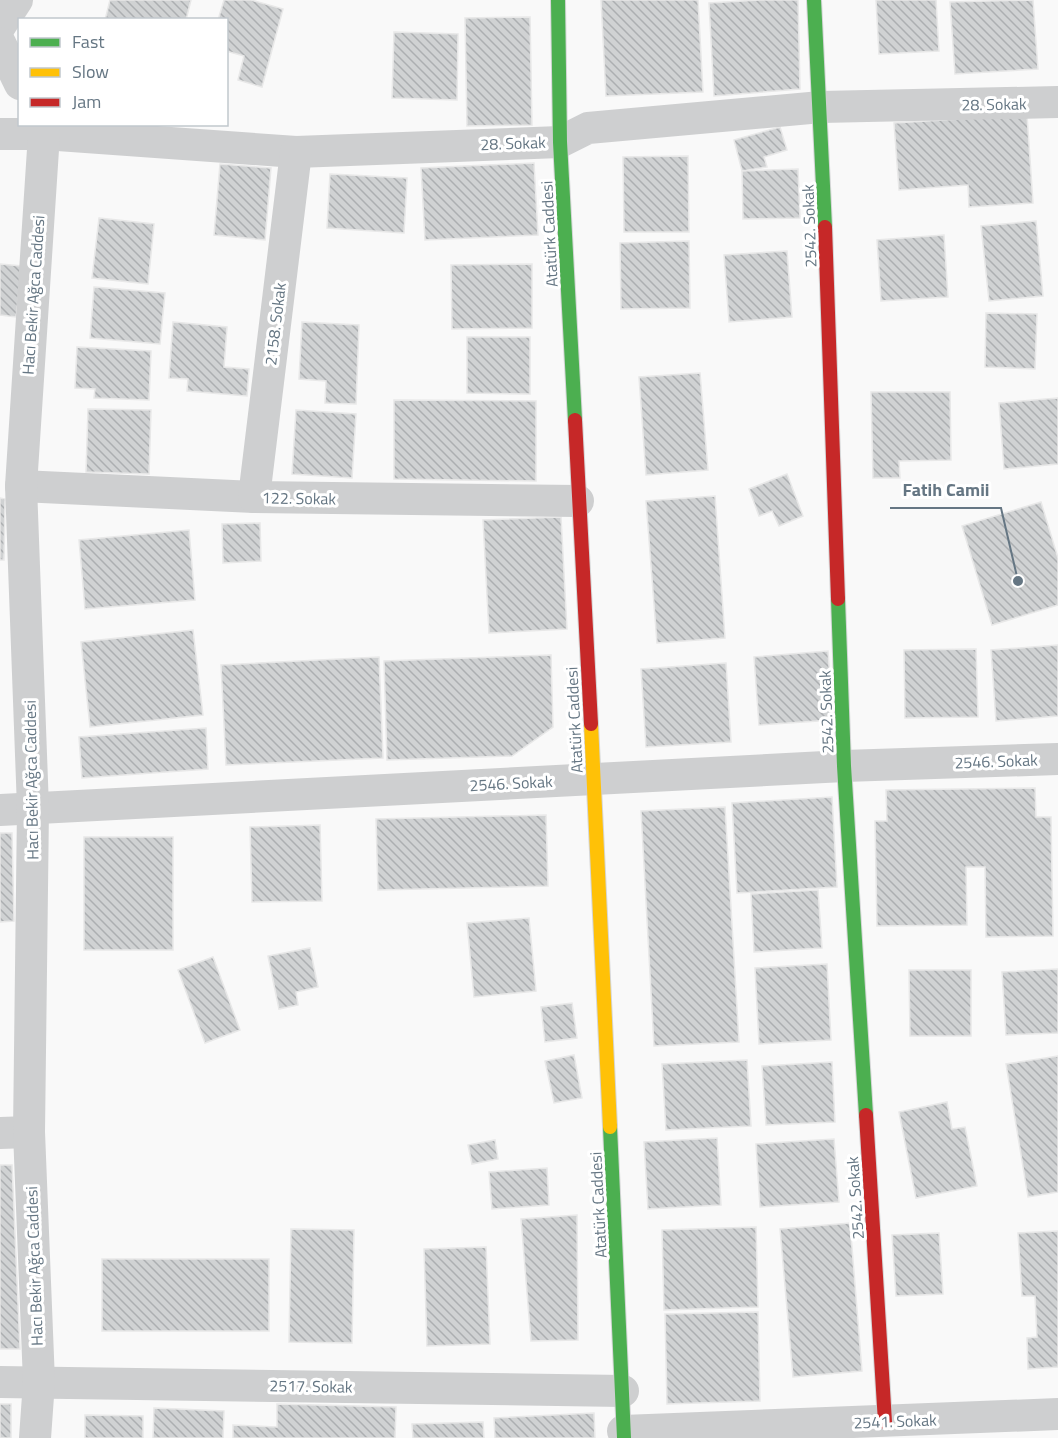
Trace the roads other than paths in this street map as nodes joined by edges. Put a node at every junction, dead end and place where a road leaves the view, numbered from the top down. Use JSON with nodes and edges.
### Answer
{"nodes":[{"id":1,"x":17,"y":0,"type":"edge"},
{"id":2,"x":558,"y":0,"type":"edge"},
{"id":3,"x":814,"y":0,"type":"edge"},
{"id":4,"x":0,"y":26,"type":"edge"},
{"id":5,"x":0,"y":43,"type":"edge"},
{"id":6,"x":18,"y":80,"type":"edge"},
{"id":7,"x":1058,"y":102,"type":"edge"},
{"id":8,"x":821,"y":107,"type":"junction"},
{"id":9,"x":41,"y":129,"type":"edge"},
{"id":10,"x":0,"y":134,"type":"edge"},
{"id":11,"x":561,"y":142,"type":"junction"},
{"id":12,"x":296,"y":152,"type":"junction"},
{"id":13,"x":21,"y":486,"type":"junction"},
{"id":14,"x":254,"y":497,"type":"junction"},
{"id":15,"x":578,"y":501,"type":"junction"},
{"id":16,"x":13,"y":615,"type":"edge"},
{"id":17,"x":1058,"y":759,"type":"edge"},
{"id":18,"x":844,"y":766,"type":"junction"},
{"id":19,"x":594,"y":779,"type":"junction"},
{"id":20,"x":33,"y":808,"type":"junction"},
{"id":21,"x":0,"y":810,"type":"edge"},
{"id":22,"x":14,"y":1132,"type":"edge"},
{"id":23,"x":0,"y":1382,"type":"edge"},
{"id":24,"x":39,"y":1382,"type":"junction"},
{"id":25,"x":623,"y":1391,"type":"junction"},
{"id":26,"x":1058,"y":1414,"type":"edge"},
{"id":27,"x":885,"y":1422,"type":"junction"},
{"id":28,"x":623,"y":1435,"type":"edge"},
{"id":29,"x":35,"y":1438,"type":"edge"}],
"edges":[{"from":1,"to":4,"type":"street"},
{"from":2,"to":11,"type":"street","name":"Atatürk Caddesi"},
{"from":3,"to":8,"type":"street","name":"2542. Sokak"},
{"from":5,"to":6,"type":"street"},
{"from":7,"to":8,"type":"street","name":"28. Sokak"},
{"from":8,"to":11,"type":"street","name":"28. Sokak"},
{"from":8,"to":18,"type":"street","name":"2542. Sokak"},
{"from":9,"to":10,"type":"street","name":"28. Sokak"},
{"from":9,"to":12,"type":"street","name":"28. Sokak"},
{"from":9,"to":13,"type":"street","name":"Hacı Bekir Ağca Caddesi"},
{"from":11,"to":12,"type":"street","name":"28. Sokak"},
{"from":11,"to":15,"type":"street","name":"Atatürk Caddesi"},
{"from":12,"to":14,"type":"street","name":"2158. Sokak"},
{"from":13,"to":14,"type":"street","name":"122. Sokak"},
{"from":13,"to":16,"type":"street","name":"Hacı Bekir Ağca Caddesi"},
{"from":14,"to":15,"type":"street","name":"122. Sokak"},
{"from":15,"to":19,"type":"street","name":"Atatürk Caddesi"},
{"from":16,"to":20,"type":"street","name":"Hacı Bekir Ağca Caddesi"},
{"from":17,"to":18,"type":"street","name":"2546. Sokak"},
{"from":18,"to":19,"type":"street","name":"2546. Sokak"},
{"from":18,"to":27,"type":"street","name":"2542. Sokak"},
{"from":19,"to":20,"type":"street","name":"2546. Sokak"},
{"from":19,"to":25,"type":"street","name":"Atatürk Caddesi"},
{"from":20,"to":21,"type":"street","name":"2546. Sokak"},
{"from":20,"to":22,"type":"street","name":"Hacı Bekir Ağca Caddesi"},
{"from":22,"to":24,"type":"street","name":"Hacı Bekir Ağca Caddesi"},
{"from":23,"to":24,"type":"street","name":"2517. Sokak"},
{"from":24,"to":25,"type":"street","name":"2517. Sokak"},
{"from":24,"to":29,"type":"street","name":"Hacı Bekir Ağca Caddesi"},
{"from":25,"to":28,"type":"street","name":"Atatürk Caddesi"},
{"from":26,"to":27,"type":"street","name":"2541. Sokak"},
{"from":27,"to":28,"type":"street","name":"2541. Sokak"}]}
